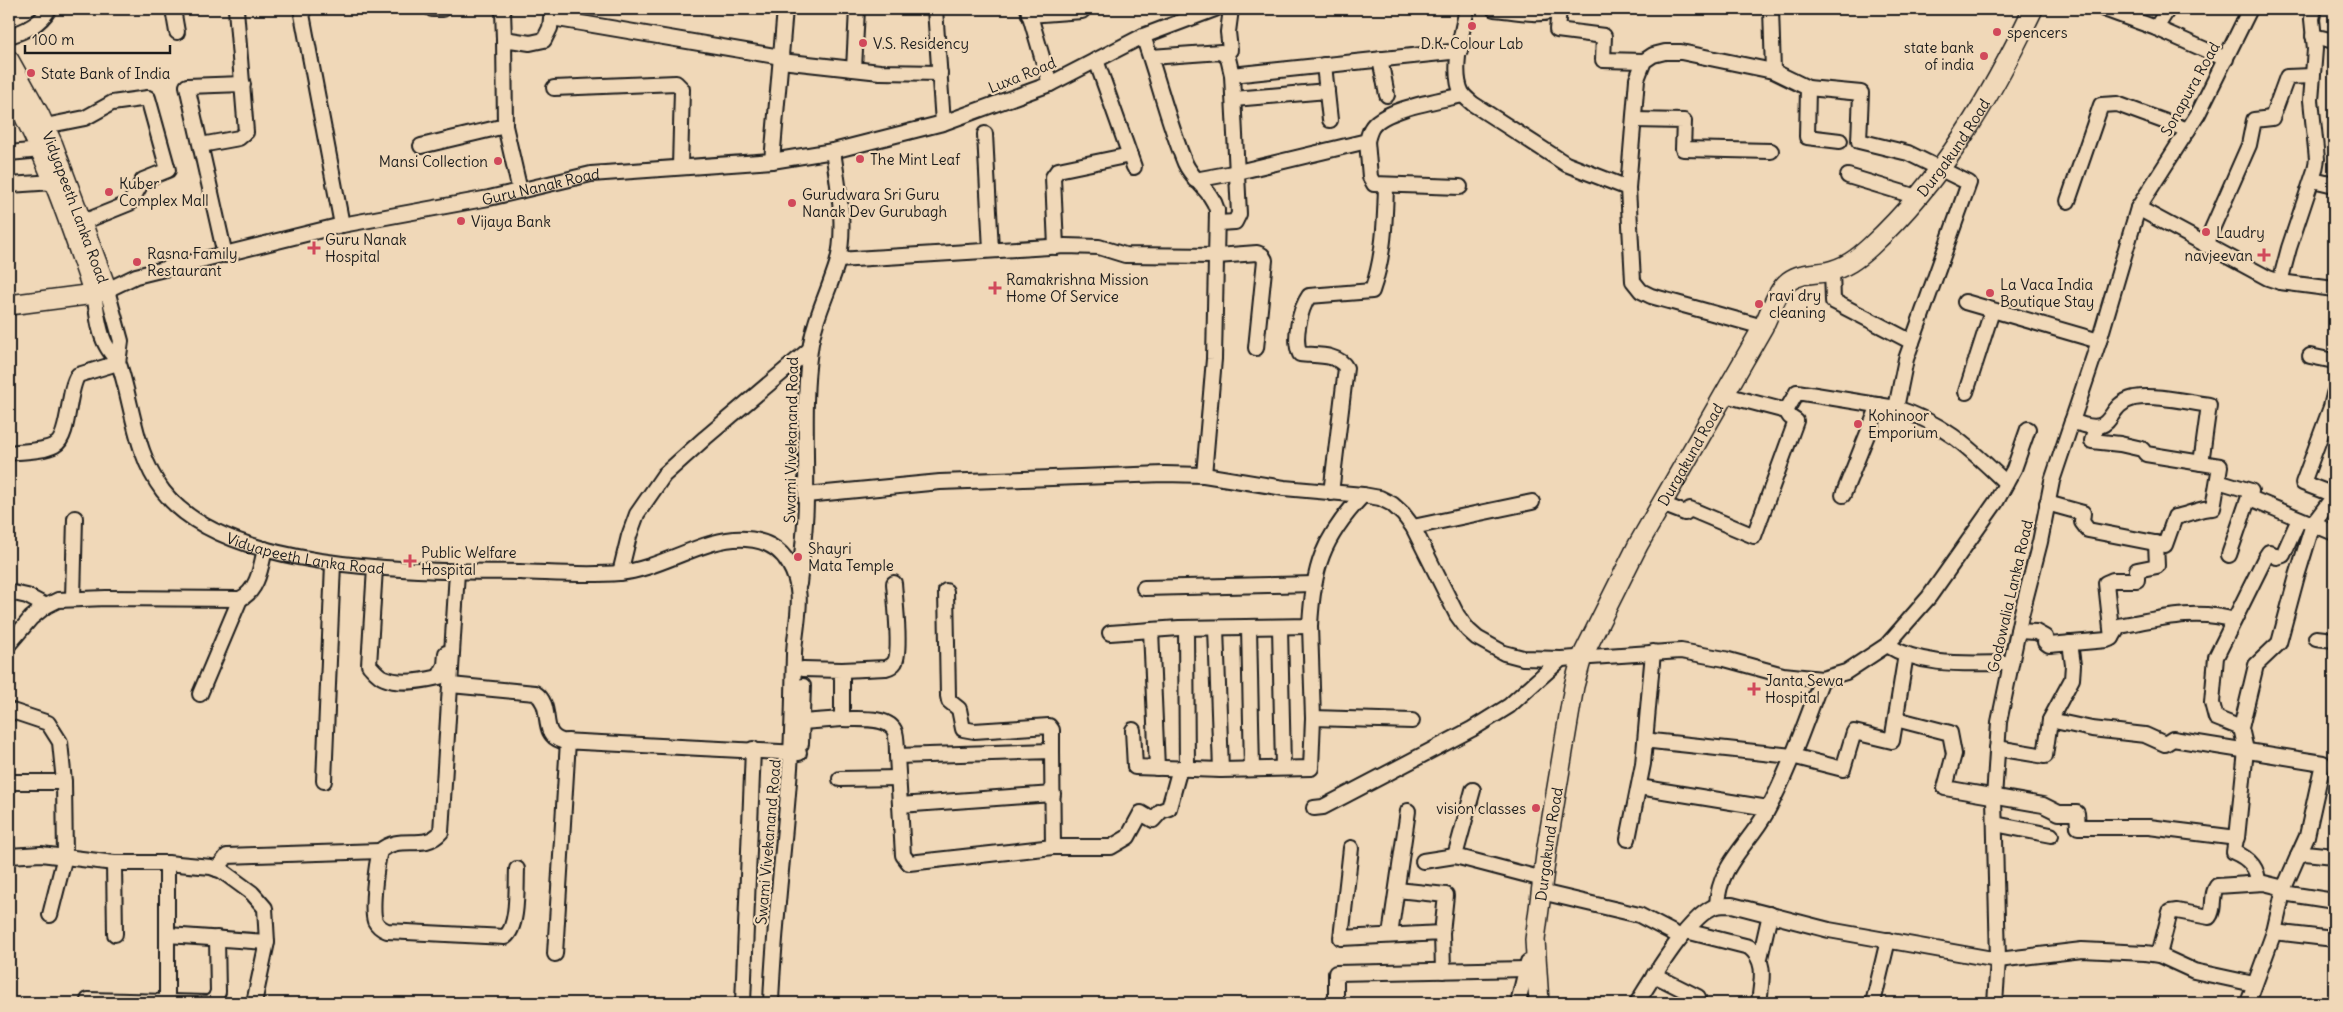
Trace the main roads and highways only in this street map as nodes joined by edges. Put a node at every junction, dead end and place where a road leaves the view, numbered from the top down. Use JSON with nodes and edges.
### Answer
{"nodes":[{"id":1,"x":2033,"y":9,"type":"edge"},
{"id":2,"x":9,"y":60,"type":"edge"},
{"id":3,"x":9,"y":88,"type":"edge"},
{"id":4,"x":99,"y":286,"type":"junction"},
{"id":5,"x":9,"y":293,"type":"edge"},
{"id":6,"x":9,"y":304,"type":"edge"},
{"id":7,"x":1539,"y":1003,"type":"edge"}],
"edges":[{"from":1,"to":7,"type":"main road","name":"Durgakund Road"},
{"from":2,"to":4,"type":"main road","name":"Vidyapeeth Lanka Road"},
{"from":3,"to":4,"type":"main road","name":"Vidyapeeth Lanka Road"},
{"from":4,"to":5,"type":"main road"},
{"from":4,"to":6,"type":"main road"}]}
